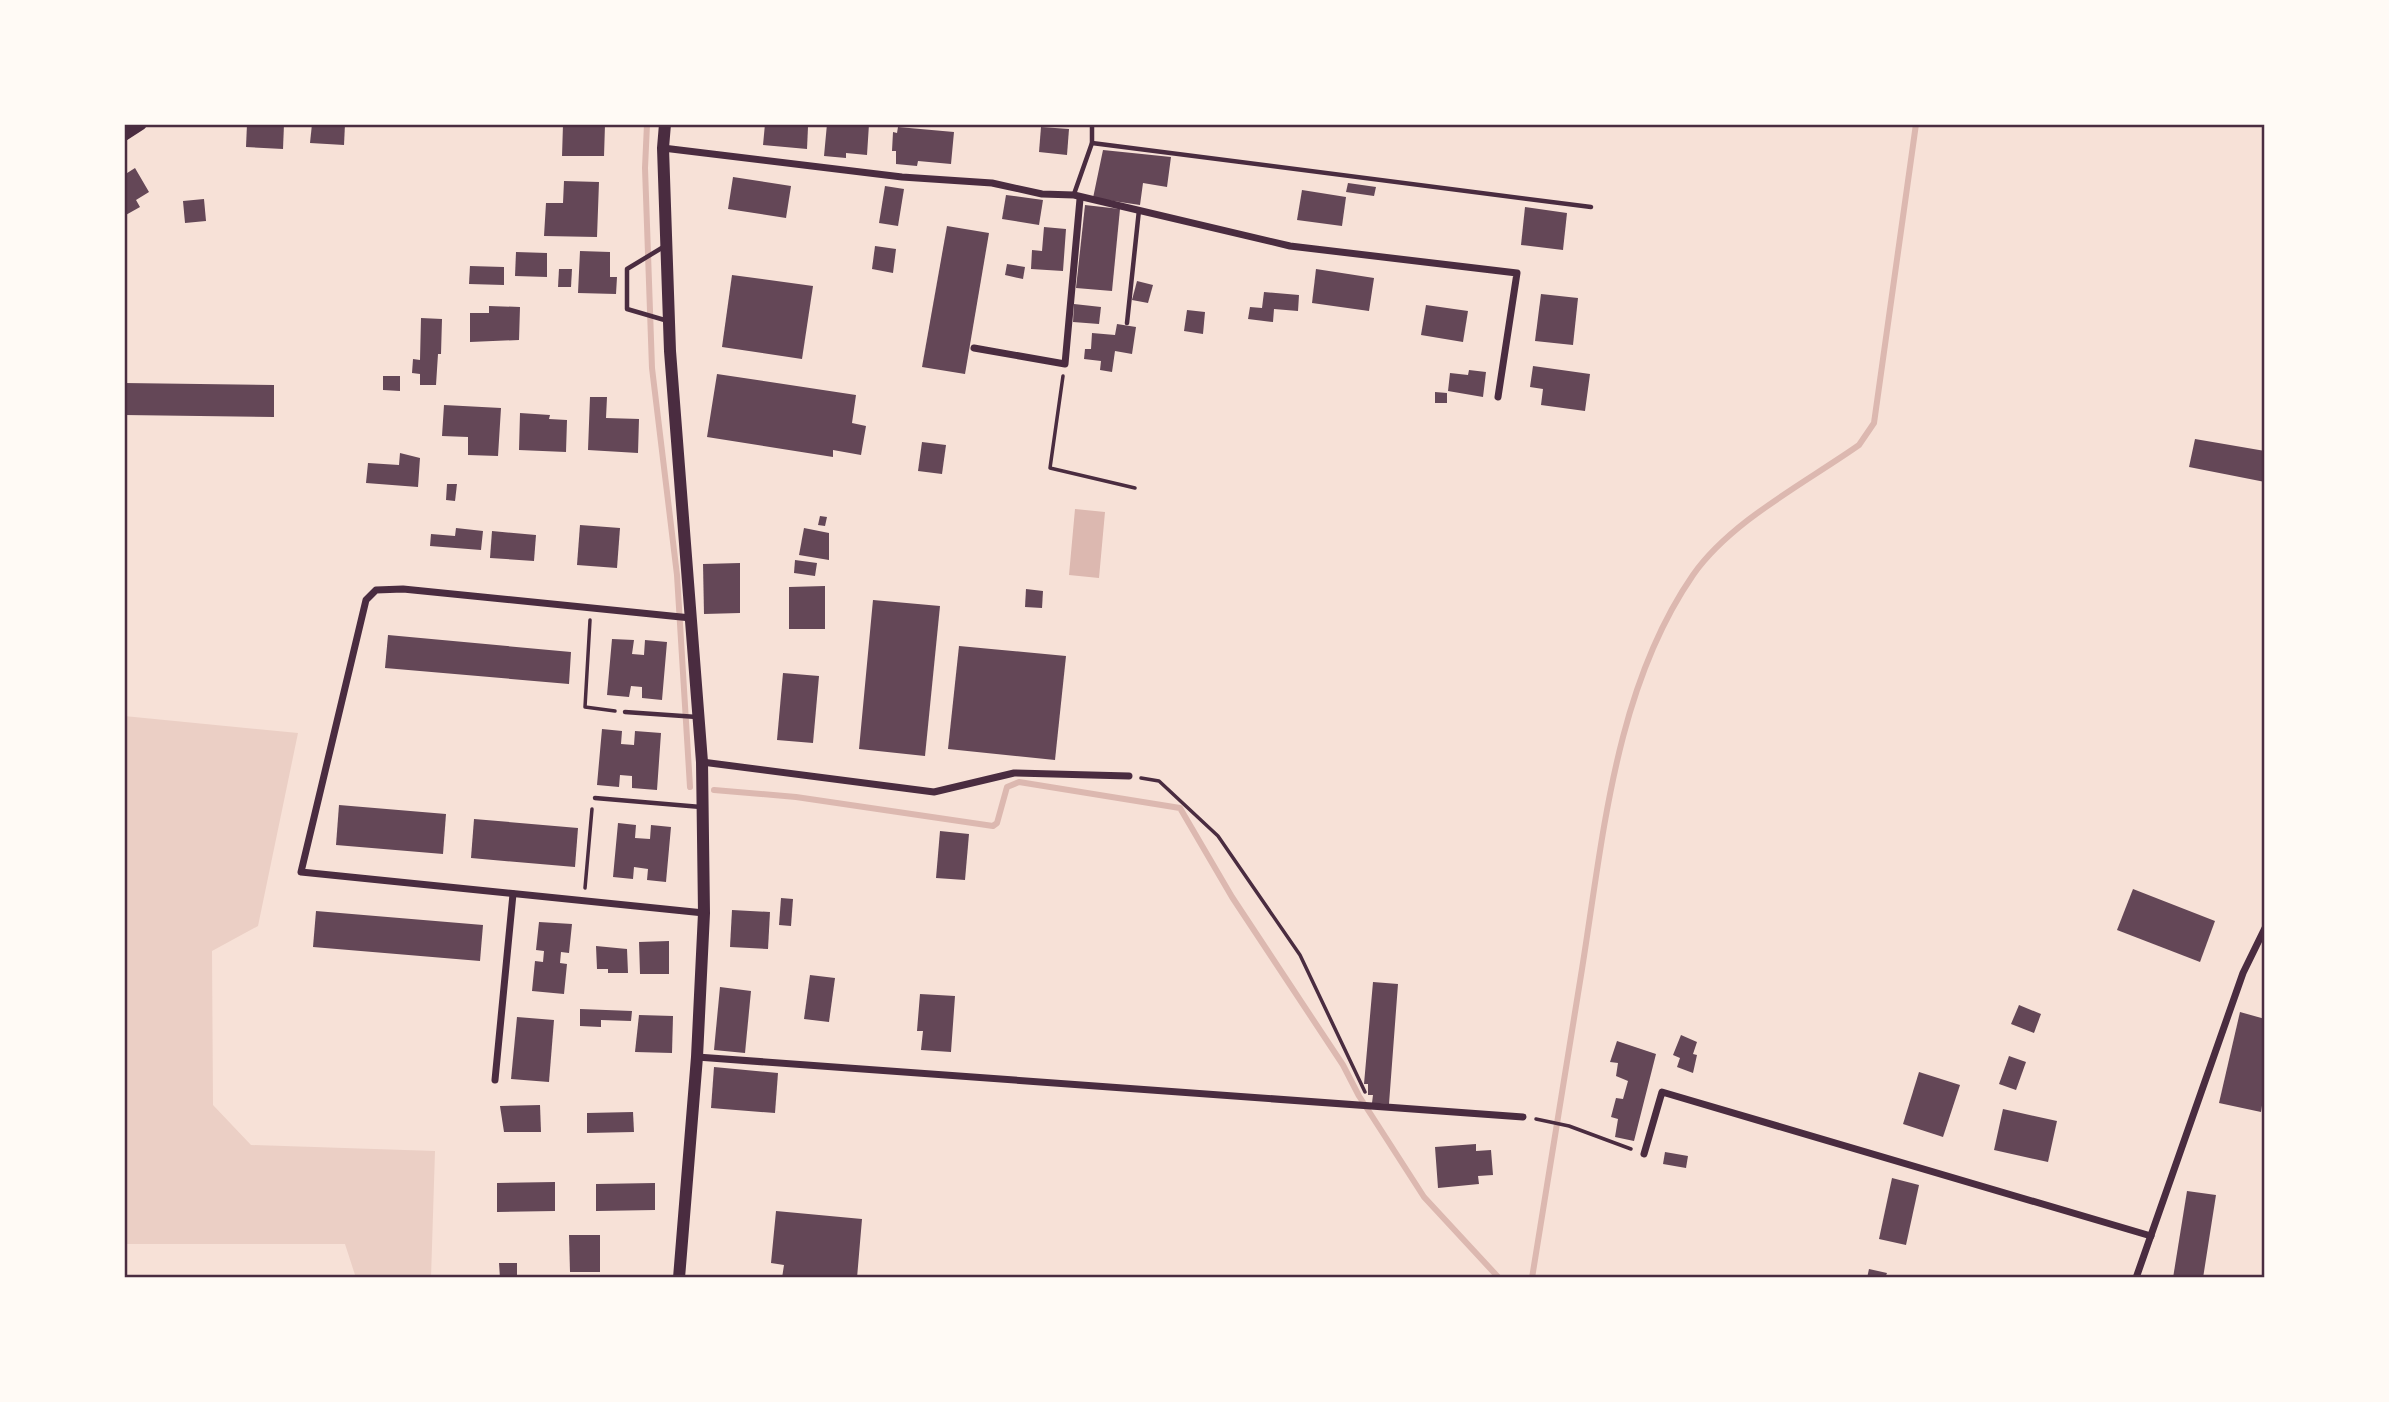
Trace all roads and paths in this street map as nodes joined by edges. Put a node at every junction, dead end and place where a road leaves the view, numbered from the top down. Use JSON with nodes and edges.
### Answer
{"nodes":[{"id":1,"x":141,"y":124,"type":"edge"},
{"id":2,"x":665,"y":124,"type":"edge"},
{"id":3,"x":1092,"y":124,"type":"edge"},
{"id":4,"x":124,"y":135,"type":"edge"},
{"id":5,"x":1093,"y":143,"type":"junction"},
{"id":6,"x":663,"y":148,"type":"junction"},
{"id":7,"x":1077,"y":197,"type":"junction"},
{"id":8,"x":1591,"y":207,"type":"dead end"},
{"id":9,"x":1139,"y":210,"type":"junction"},
{"id":10,"x":666,"y":246,"type":"junction"},
{"id":11,"x":669,"y":321,"type":"junction"},
{"id":12,"x":1127,"y":323,"type":"dead end"},
{"id":13,"x":974,"y":348,"type":"dead end"},
{"id":14,"x":1065,"y":364,"type":"junction"},
{"id":15,"x":1498,"y":397,"type":"dead end"},
{"id":16,"x":1135,"y":488,"type":"dead end"},
{"id":17,"x":591,"y":608,"type":"junction"},
{"id":18,"x":691,"y":618,"type":"junction"},
{"id":19,"x":625,"y":712,"type":"joint"},
{"id":20,"x":693,"y":717,"type":"junction"},
{"id":21,"x":702,"y":762,"type":"junction"},
{"id":22,"x":1129,"y":776,"type":"joint"},
{"id":23,"x":595,"y":798,"type":"joint"},
{"id":24,"x":702,"y":807,"type":"junction"},
{"id":25,"x":513,"y":894,"type":"junction"},
{"id":26,"x":584,"y":901,"type":"junction"},
{"id":27,"x":704,"y":913,"type":"junction"},
{"id":28,"x":2265,"y":928,"type":"edge"},
{"id":29,"x":697,"y":1057,"type":"junction"},
{"id":30,"x":495,"y":1080,"type":"dead end"},
{"id":31,"x":1371,"y":1105,"type":"junction"},
{"id":32,"x":1523,"y":1117,"type":"dead end"},
{"id":33,"x":1545,"y":1120,"type":"dead end"},
{"id":34,"x":1644,"y":1154,"type":"joint"},
{"id":35,"x":2151,"y":1236,"type":"junction"},
{"id":36,"x":679,"y":1278,"type":"edge"},
{"id":37,"x":2136,"y":1278,"type":"edge"}],
"edges":[{"from":1,"to":4,"type":"street"},
{"from":2,"to":6,"type":"street"},
{"from":3,"to":5,"type":"lane"},
{"from":5,"to":7,"type":"lane"},
{"from":5,"to":8,"type":"lane"},
{"from":6,"to":7,"type":"street"},
{"from":6,"to":10,"type":"street"},
{"from":7,"to":9,"type":"street"},
{"from":7,"to":14,"type":"street"},
{"from":9,"to":12,"type":"lane"},
{"from":9,"to":15,"type":"street"},
{"from":10,"to":11,"type":"street"},
{"from":10,"to":11,"type":"lane"},
{"from":11,"to":18,"type":"street"},
{"from":13,"to":14,"type":"street"},
{"from":14,"to":16,"type":"path"},
{"from":17,"to":18,"type":"street"},
{"from":17,"to":19,"type":"path"},
{"from":17,"to":25,"type":"street"},
{"from":18,"to":20,"type":"street"},
{"from":19,"to":20,"type":"lane"},
{"from":20,"to":21,"type":"street"},
{"from":21,"to":22,"type":"street"},
{"from":21,"to":24,"type":"street"},
{"from":22,"to":31,"type":"path"},
{"from":23,"to":24,"type":"lane"},
{"from":23,"to":26,"type":"path"},
{"from":24,"to":27,"type":"street"},
{"from":25,"to":26,"type":"street"},
{"from":25,"to":30,"type":"street"},
{"from":26,"to":27,"type":"street"},
{"from":27,"to":29,"type":"street"},
{"from":28,"to":35,"type":"street"},
{"from":29,"to":31,"type":"street"},
{"from":29,"to":36,"type":"street"},
{"from":31,"to":32,"type":"street"},
{"from":33,"to":34,"type":"path"},
{"from":34,"to":35,"type":"street"},
{"from":35,"to":37,"type":"street"}]}
